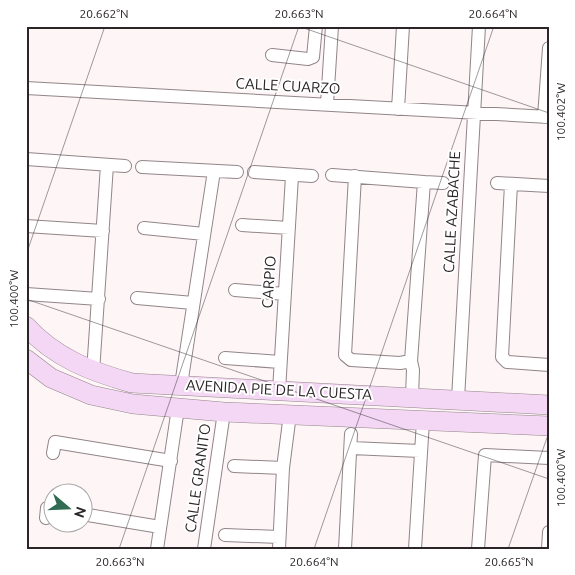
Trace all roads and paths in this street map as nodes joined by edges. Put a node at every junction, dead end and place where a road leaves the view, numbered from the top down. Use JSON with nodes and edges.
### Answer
{"nodes":[{"id":1,"x":316,"y":26,"type":"edge"},
{"id":2,"x":332,"y":26,"type":"edge"},
{"id":3,"x":403,"y":26,"type":"edge"},
{"id":4,"x":479,"y":26,"type":"edge"},
{"id":5,"x":549,"y":48,"type":"edge"},
{"id":6,"x":272,"y":55,"type":"dead end"},
{"id":7,"x":26,"y":88,"type":"edge"},
{"id":8,"x":327,"y":104,"type":"junction"},
{"id":9,"x":398,"y":109,"type":"junction"},
{"id":10,"x":474,"y":113,"type":"junction"},
{"id":11,"x":547,"y":117,"type":"edge"},
{"id":12,"x":26,"y":159,"type":"edge"},
{"id":13,"x":107,"y":165,"type":"junction"},
{"id":14,"x":125,"y":166,"type":"dead end"},
{"id":15,"x":142,"y":167,"type":"dead end"},
{"id":16,"x":214,"y":171,"type":"junction"},
{"id":17,"x":237,"y":172,"type":"dead end"},
{"id":18,"x":254,"y":172,"type":"dead end"},
{"id":19,"x":332,"y":175,"type":"dead end"},
{"id":20,"x":292,"y":176,"type":"junction"},
{"id":21,"x":312,"y":176,"type":"dead end"},
{"id":22,"x":355,"y":176,"type":"junction"},
{"id":23,"x":424,"y":182,"type":"junction"},
{"id":24,"x":443,"y":183,"type":"dead end"},
{"id":25,"x":497,"y":183,"type":"dead end"},
{"id":26,"x":511,"y":184,"type":"junction"},
{"id":27,"x":549,"y":186,"type":"edge"},
{"id":28,"x":242,"y":225,"type":"dead end"},
{"id":29,"x":26,"y":226,"type":"edge"},
{"id":30,"x":144,"y":228,"type":"dead end"},
{"id":31,"x":289,"y":228,"type":"junction"},
{"id":32,"x":103,"y":231,"type":"junction"},
{"id":33,"x":204,"y":234,"type":"junction"},
{"id":34,"x":235,"y":290,"type":"dead end"},
{"id":35,"x":26,"y":294,"type":"edge"},
{"id":36,"x":285,"y":294,"type":"junction"},
{"id":37,"x":137,"y":298,"type":"dead end"},
{"id":38,"x":99,"y":299,"type":"junction"},
{"id":39,"x":193,"y":303,"type":"junction"},
{"id":40,"x":26,"y":326,"type":"edge"},
{"id":41,"x":225,"y":358,"type":"dead end"},
{"id":42,"x":26,"y":359,"type":"edge"},
{"id":43,"x":411,"y":361,"type":"junction"},
{"id":44,"x":280,"y":362,"type":"junction"},
{"id":45,"x":549,"y":365,"type":"edge"},
{"id":46,"x":93,"y":372,"type":"junction"},
{"id":47,"x":181,"y":384,"type":"junction"},
{"id":48,"x":279,"y":391,"type":"junction"},
{"id":49,"x":412,"y":396,"type":"junction"},
{"id":50,"x":458,"y":399,"type":"junction"},
{"id":51,"x":549,"y":405,"type":"edge"},
{"id":52,"x":178,"y":408,"type":"junction"},
{"id":53,"x":224,"y":412,"type":"junction"},
{"id":54,"x":290,"y":414,"type":"junction"},
{"id":55,"x":423,"y":421,"type":"junction"},
{"id":56,"x":549,"y":426,"type":"edge"},
{"id":57,"x":351,"y":434,"type":"dead end"},
{"id":58,"x":351,"y":448,"type":"junction"},
{"id":59,"x":420,"y":452,"type":"junction"},
{"id":60,"x":53,"y":453,"type":"dead end"},
{"id":61,"x":549,"y":458,"type":"edge"},
{"id":62,"x":171,"y":461,"type":"junction"},
{"id":63,"x":234,"y":466,"type":"dead end"},
{"id":64,"x":283,"y":468,"type":"junction"},
{"id":65,"x":92,"y":516,"type":"edge"},
{"id":66,"x":160,"y":527,"type":"junction"},
{"id":67,"x":549,"y":532,"type":"edge"},
{"id":68,"x":225,"y":535,"type":"dead end"},
{"id":69,"x":279,"y":543,"type":"edge"},
{"id":70,"x":157,"y":549,"type":"edge"},
{"id":71,"x":204,"y":549,"type":"edge"},
{"id":72,"x":345,"y":549,"type":"edge"},
{"id":73,"x":414,"y":549,"type":"edge"},
{"id":74,"x":478,"y":549,"type":"edge"},
{"id":75,"x":548,"y":549,"type":"edge"}],
"edges":[{"from":1,"to":6,"type":"street"},
{"from":2,"to":8,"type":"street"},
{"from":3,"to":9,"type":"street"},
{"from":4,"to":10,"type":"street","name":"CALLE AZABACHE"},
{"from":5,"to":11,"type":"street"},
{"from":7,"to":8,"type":"street","name":"CALLE CUARZO"},
{"from":8,"to":9,"type":"street","name":"CALLE CUARZO"},
{"from":9,"to":10,"type":"street","name":"CALLE CUARZO"},
{"from":10,"to":11,"type":"street","name":"CALLE CUARZO"},
{"from":10,"to":50,"type":"street","name":"CALLE AZABACHE"},
{"from":12,"to":13,"type":"street"},
{"from":13,"to":14,"type":"street"},
{"from":13,"to":32,"type":"street"},
{"from":15,"to":16,"type":"street"},
{"from":16,"to":17,"type":"street"},
{"from":16,"to":33,"type":"street"},
{"from":18,"to":20,"type":"street"},
{"from":19,"to":22,"type":"street"},
{"from":20,"to":21,"type":"street"},
{"from":20,"to":31,"type":"street","name":"CARPIO"},
{"from":22,"to":23,"type":"street"},
{"from":22,"to":43,"type":"street"},
{"from":23,"to":24,"type":"street"},
{"from":23,"to":43,"type":"street"},
{"from":25,"to":26,"type":"street"},
{"from":26,"to":27,"type":"street"},
{"from":26,"to":45,"type":"street"},
{"from":28,"to":31,"type":"street"},
{"from":29,"to":32,"type":"street"},
{"from":30,"to":33,"type":"street"},
{"from":31,"to":36,"type":"street","name":"CARPIO"},
{"from":32,"to":38,"type":"street"},
{"from":33,"to":39,"type":"street"},
{"from":34,"to":36,"type":"street"},
{"from":35,"to":38,"type":"street"},
{"from":36,"to":44,"type":"street","name":"CARPIO"},
{"from":37,"to":39,"type":"street"},
{"from":38,"to":46,"type":"street"},
{"from":39,"to":47,"type":"street"},
{"from":40,"to":46,"type":"main road","name":"AVENIDA PIE DE LA CUESTA"},
{"from":41,"to":44,"type":"street"},
{"from":42,"to":52,"type":"main road","name":"AVENIDA PIE DE LA CUESTA"},
{"from":43,"to":49,"type":"street"},
{"from":44,"to":48,"type":"street","name":"CARPIO"},
{"from":46,"to":47,"type":"main road","name":"AVENIDA PIE DE LA CUESTA"},
{"from":47,"to":48,"type":"main road","name":"AVENIDA PIE DE LA CUESTA"},
{"from":48,"to":49,"type":"main road","name":"AVENIDA PIE DE LA CUESTA"},
{"from":49,"to":50,"type":"main road","name":"AVENIDA PIE DE LA CUESTA"},
{"from":50,"to":51,"type":"main road","name":"AVENIDA PIE DE LA CUESTA"},
{"from":52,"to":53,"type":"main road","name":"AVENIDA PIE DE LA CUESTA"},
{"from":52,"to":62,"type":"street"},
{"from":53,"to":54,"type":"main road","name":"AVENIDA PIE DE LA CUESTA"},
{"from":53,"to":71,"type":"street","name":"CALLE GRANITO"},
{"from":54,"to":55,"type":"main road","name":"AVENIDA PIE DE LA CUESTA"},
{"from":54,"to":64,"type":"street"},
{"from":55,"to":56,"type":"main road","name":"AVENIDA PIE DE LA CUESTA"},
{"from":55,"to":59,"type":"street"},
{"from":57,"to":58,"type":"street"},
{"from":58,"to":59,"type":"street"},
{"from":58,"to":72,"type":"street"},
{"from":59,"to":73,"type":"street"},
{"from":60,"to":62,"type":"street"},
{"from":61,"to":74,"type":"street"},
{"from":62,"to":66,"type":"street"},
{"from":63,"to":64,"type":"street"},
{"from":64,"to":69,"type":"street"},
{"from":65,"to":66,"type":"street"},
{"from":66,"to":70,"type":"street"},
{"from":67,"to":75,"type":"street"},
{"from":68,"to":69,"type":"street"}]}
